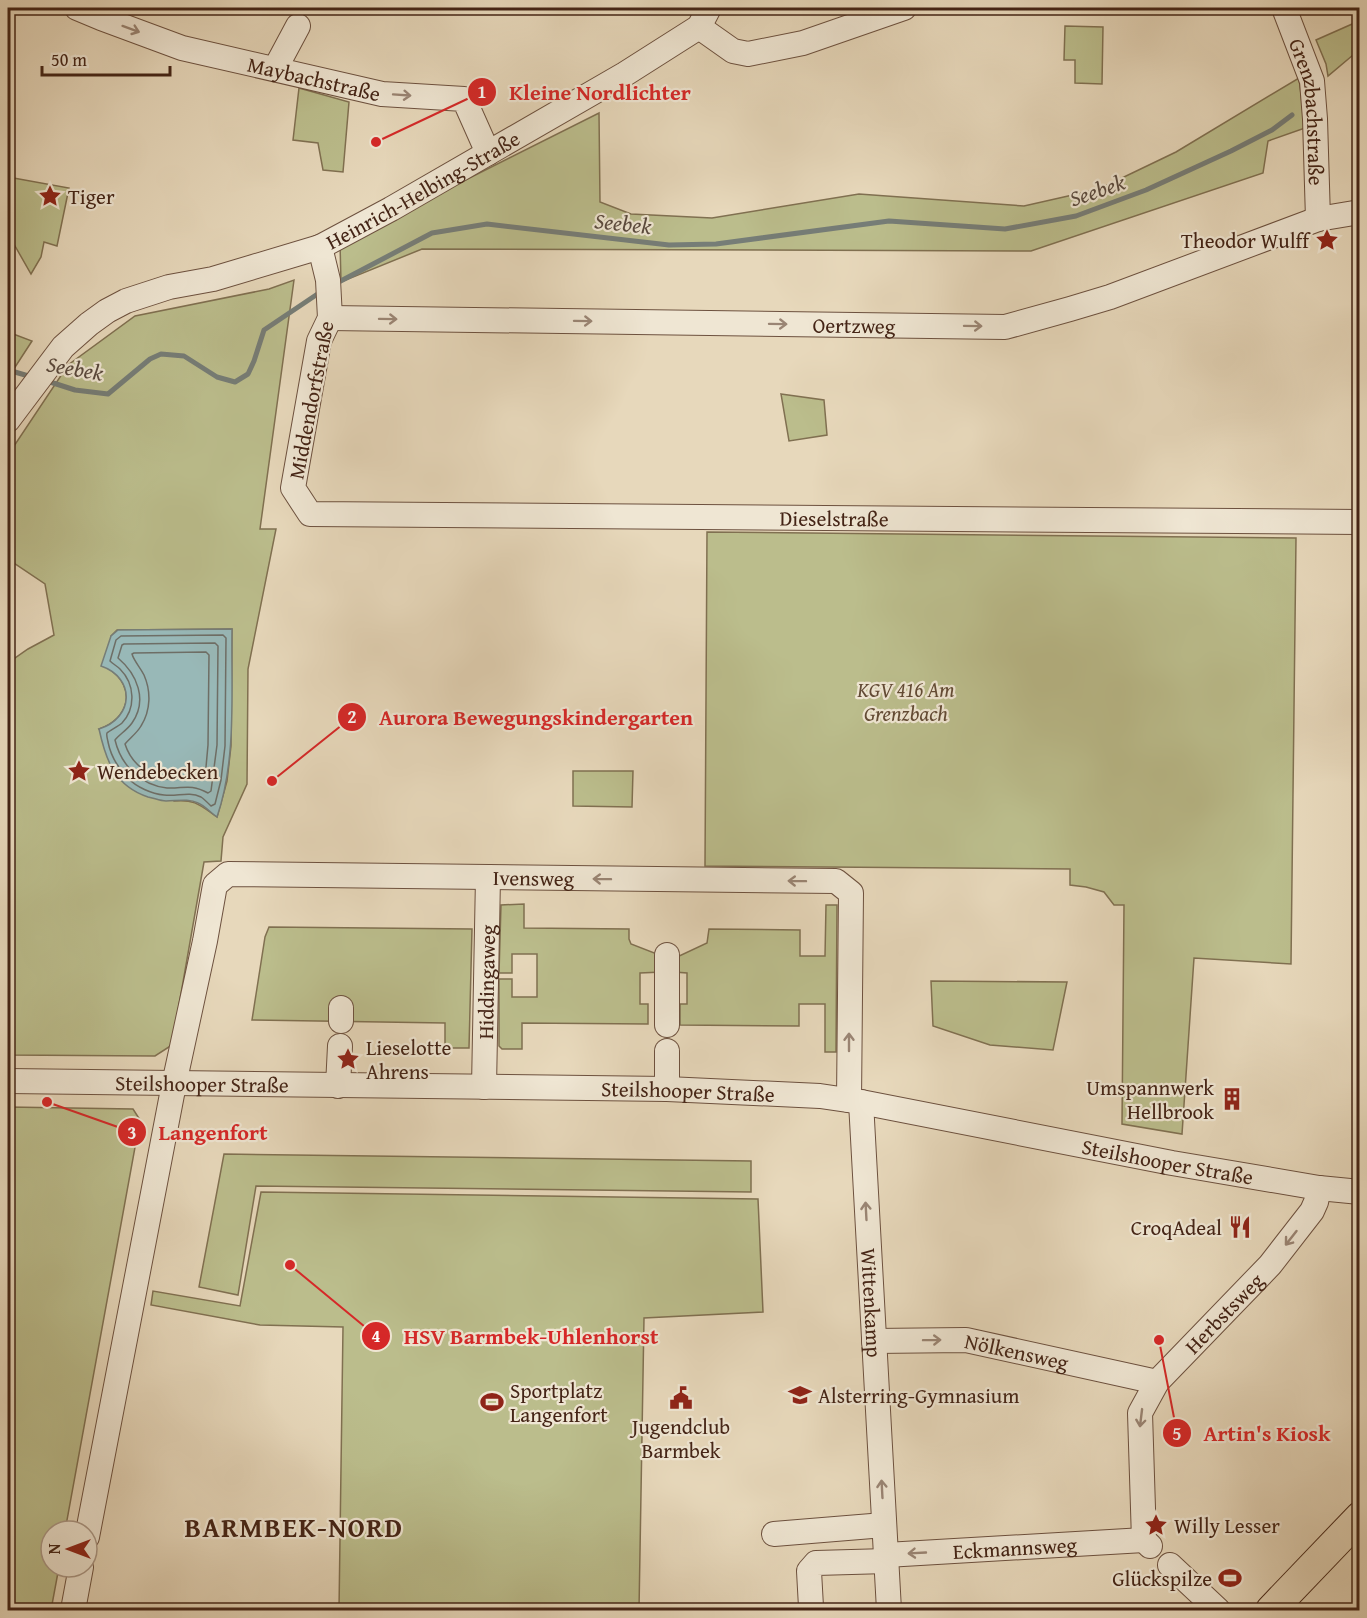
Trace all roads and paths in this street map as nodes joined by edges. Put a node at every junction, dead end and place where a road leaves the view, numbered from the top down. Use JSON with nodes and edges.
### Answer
{"nodes":[{"id":1,"x":77,"y":8,"type":"edge"},
{"id":2,"x":904,"y":8,"type":"edge"},
{"id":3,"x":1284,"y":8,"type":"edge"},
{"id":4,"x":704,"y":17,"type":"edge"},
{"id":5,"x":298,"y":26,"type":"dead end"},
{"id":6,"x":275,"y":69,"type":"junction"},
{"id":7,"x":489,"y":153,"type":"junction"},
{"id":8,"x":1359,"y":212,"type":"edge"},
{"id":9,"x":1318,"y":219,"type":"junction"},
{"id":10,"x":320,"y":246,"type":"junction"},
{"id":11,"x":329,"y":299,"type":"junction"},
{"id":12,"x":8,"y":420,"type":"edge"},
{"id":13,"x":310,"y":514,"type":"joint"},
{"id":14,"x":1359,"y":522,"type":"edge"},
{"id":15,"x":489,"y":877,"type":"junction"},
{"id":16,"x":851,"y":892,"type":"joint"},
{"id":17,"x":667,"y":955,"type":"dead end"},
{"id":18,"x":667,"y":1024,"type":"dead end"},
{"id":19,"x":340,"y":1046,"type":"dead end"},
{"id":20,"x":667,"y":1051,"type":"dead end"},
{"id":21,"x":8,"y":1081,"type":"edge"},
{"id":22,"x":174,"y":1083,"type":"junction"},
{"id":23,"x":338,"y":1086,"type":"junction"},
{"id":24,"x":484,"y":1087,"type":"junction"},
{"id":25,"x":667,"y":1089,"type":"junction"},
{"id":26,"x":855,"y":1101,"type":"junction"},
{"id":27,"x":1319,"y":1188,"type":"junction"},
{"id":28,"x":1359,"y":1192,"type":"edge"},
{"id":29,"x":874,"y":1341,"type":"junction"},
{"id":30,"x":1157,"y":1382,"type":"junction"},
{"id":31,"x":1359,"y":1517,"type":"edge"},
{"id":32,"x":90,"y":1519,"type":"edge"},
{"id":33,"x":884,"y":1525,"type":"junction"},
{"id":34,"x":774,"y":1534,"type":"dead end"},
{"id":35,"x":1147,"y":1543,"type":"joint"},
{"id":36,"x":886,"y":1558,"type":"junction"},
{"id":37,"x":1170,"y":1565,"type":"dead end"},
{"id":38,"x":79,"y":1579,"type":"edge"},
{"id":39,"x":811,"y":1607,"type":"dead end"},
{"id":40,"x":73,"y":1611,"type":"edge"},
{"id":41,"x":889,"y":1611,"type":"edge"},
{"id":42,"x":1218,"y":1611,"type":"edge"},
{"id":43,"x":1271,"y":1611,"type":"edge"}],
"edges":[{"from":1,"to":6,"type":"street","name":"Maybachstraße","one_way":true},
{"from":2,"to":4,"type":"street","name":"Heinrich-Helbing-Straße"},
{"from":3,"to":9,"type":"street","name":"Grenzbachstraße"},
{"from":4,"to":7,"type":"street","name":"Heinrich-Helbing-Straße"},
{"from":5,"to":6,"type":"street"},
{"from":6,"to":7,"type":"street","name":"Maybachstraße","one_way":true},
{"from":7,"to":10,"type":"street","name":"Heinrich-Helbing-Straße"},
{"from":8,"to":9,"type":"street","name":"Oertzweg"},
{"from":11,"to":9,"type":"street","name":"Oertzweg","one_way":true},
{"from":10,"to":11,"type":"street"},
{"from":10,"to":12,"type":"street","name":"Heinrich-Helbing-Straße"},
{"from":11,"to":13,"type":"street","name":"Middendorfstraße"},
{"from":13,"to":14,"type":"street","name":"Dieselstraße"},
{"from":16,"to":15,"type":"street","name":"Ivensweg","one_way":true},
{"from":15,"to":22,"type":"street","name":"Ivensweg"},
{"from":15,"to":24,"type":"street","name":"Hiddingaweg"},
{"from":26,"to":16,"type":"street","name":"Wittenkamp","one_way":true},
{"from":17,"to":18,"type":"street"},
{"from":19,"to":23,"type":"street"},
{"from":20,"to":25,"type":"street"},
{"from":21,"to":22,"type":"street","name":"Steilshooper Straße"},
{"from":22,"to":23,"type":"street","name":"Steilshooper Straße"},
{"from":22,"to":32,"type":"street"},
{"from":23,"to":24,"type":"street","name":"Steilshooper Straße"},
{"from":24,"to":25,"type":"street","name":"Steilshooper Straße"},
{"from":25,"to":26,"type":"street","name":"Steilshooper Straße"},
{"from":26,"to":27,"type":"street","name":"Steilshooper Straße"},
{"from":29,"to":26,"type":"street","name":"Wittenkamp","one_way":true},
{"from":27,"to":28,"type":"street","name":"Steilshooper Straße"},
{"from":27,"to":30,"type":"street","name":"Herbstsweg","one_way":true},
{"from":29,"to":30,"type":"street","name":"Nölkensweg","one_way":true},
{"from":33,"to":29,"type":"street","name":"Wittenkamp","one_way":true},
{"from":30,"to":35,"type":"street","name":"Herbstsweg","one_way":true},
{"from":31,"to":43,"type":"main road"},
{"from":33,"to":34,"type":"street"},
{"from":33,"to":36,"type":"street","name":"Wittenkamp"},
{"from":35,"to":36,"type":"street","name":"Eckmannsweg","one_way":true},
{"from":36,"to":39,"type":"street","name":"Eckmannsweg"},
{"from":36,"to":41,"type":"street","name":"Wittenkamp"},
{"from":37,"to":42,"type":"street"},
{"from":38,"to":40,"type":"street"}]}
